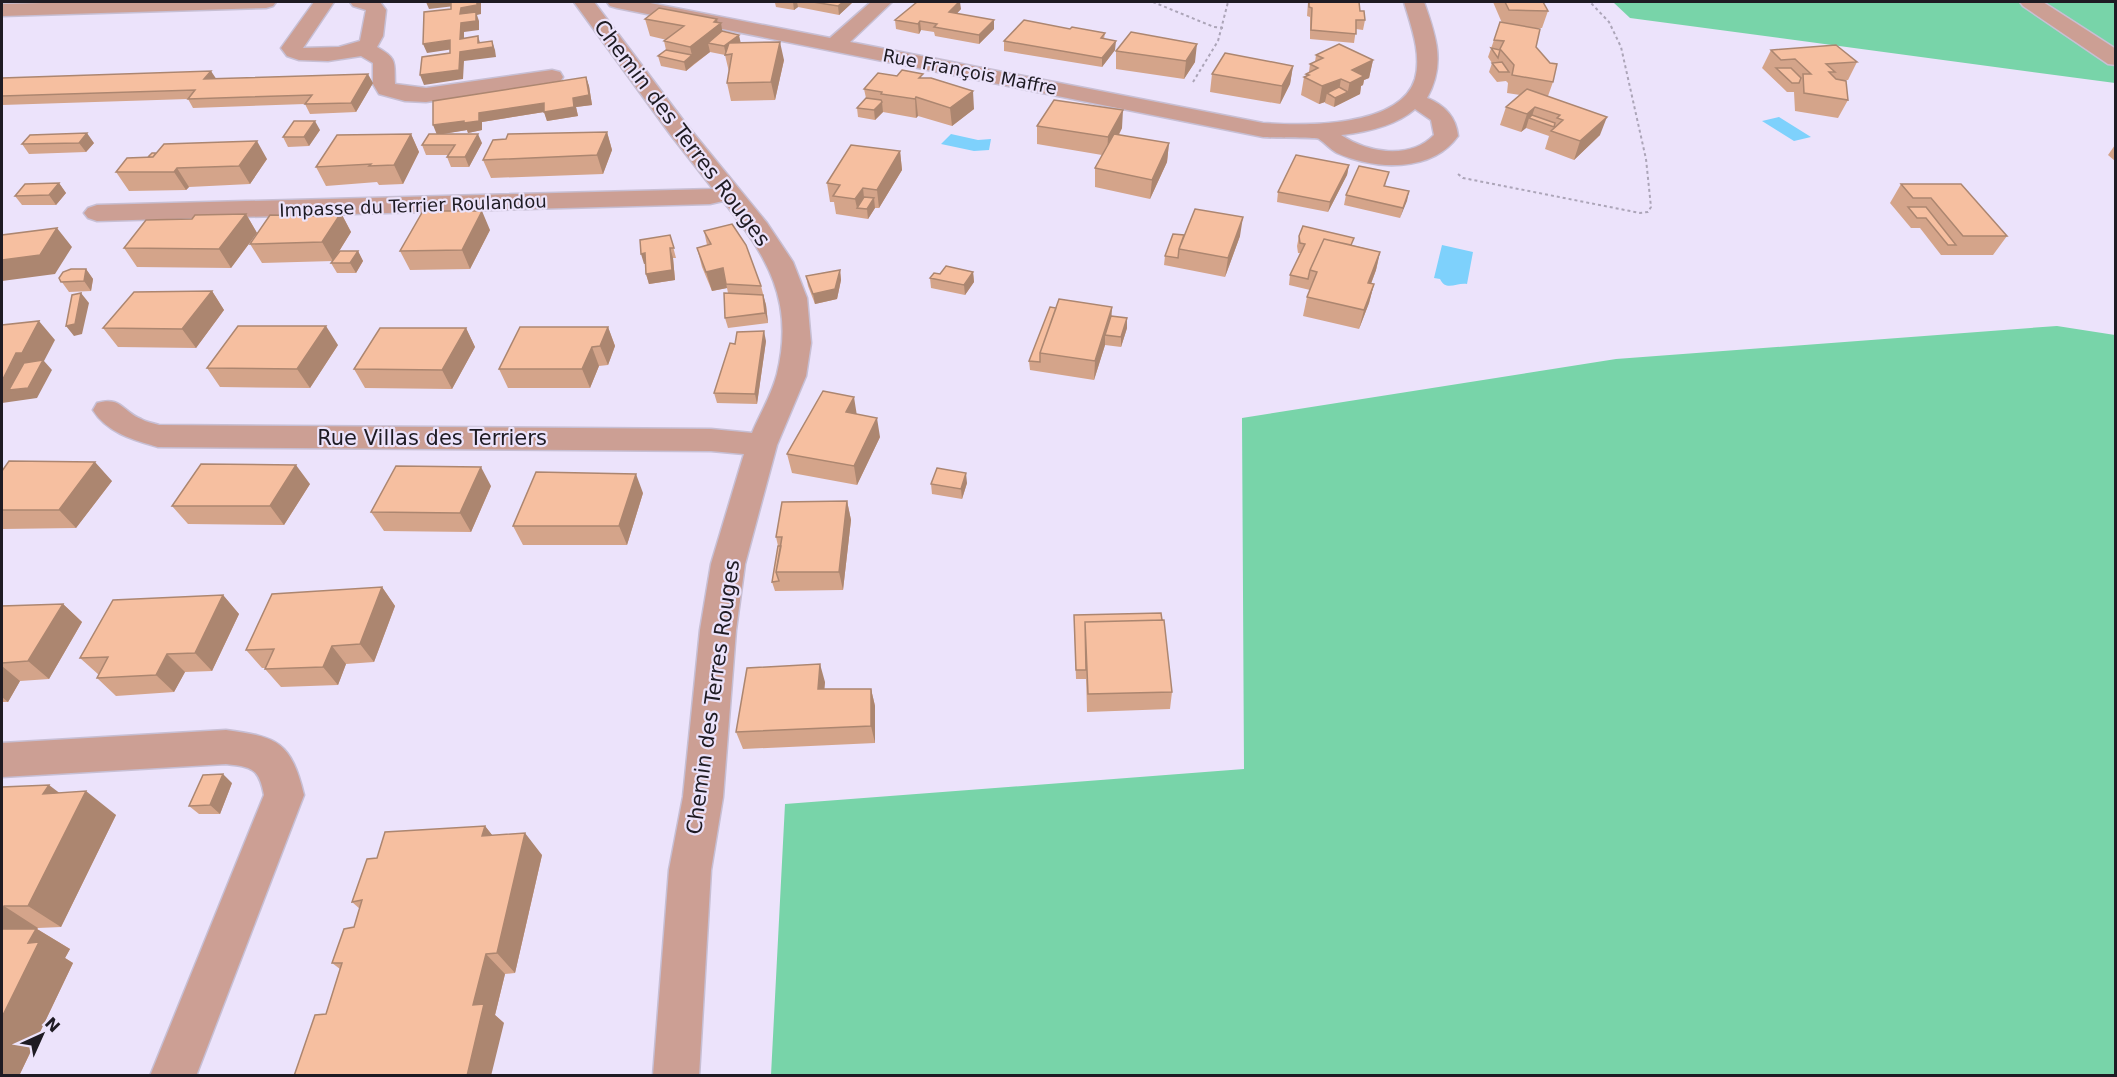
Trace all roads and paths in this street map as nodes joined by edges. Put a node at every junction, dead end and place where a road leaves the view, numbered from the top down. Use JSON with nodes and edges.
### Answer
{"nodes":[{"id":1,"x":266,"y":2,"type":"edge"},
{"id":2,"x":324,"y":2,"type":"edge"},
{"id":3,"x":360,"y":2,"type":"edge"},
{"id":4,"x":585,"y":2,"type":"edge"},
{"id":5,"x":616,"y":2,"type":"edge"},
{"id":6,"x":882,"y":2,"type":"edge"},
{"id":7,"x":1153,"y":2,"type":"edge"},
{"id":8,"x":1228,"y":2,"type":"edge"},
{"id":9,"x":1414,"y":2,"type":"edge"},
{"id":10,"x":1590,"y":2,"type":"edge"},
{"id":11,"x":2030,"y":2,"type":"edge"},
{"id":12,"x":2,"y":10,"type":"edge"},
{"id":13,"x":1223,"y":28,"type":"junction"},
{"id":14,"x":834,"y":45,"type":"junction"},
{"id":15,"x":363,"y":48,"type":"junction"},
{"id":16,"x":2115,"y":59,"type":"edge"},
{"id":17,"x":552,"y":77,"type":"dead end"},
{"id":18,"x":1413,"y":100,"type":"junction"},
{"id":19,"x":1174,"y":113,"type":"junction"},
{"id":20,"x":1325,"y":132,"type":"junction"},
{"id":21,"x":1424,"y":153,"type":"junction"},
{"id":22,"x":729,"y":192,"type":"junction"},
{"id":23,"x":97,"y":213,"type":"dead end"},
{"id":24,"x":108,"y":410,"type":"dead end"},
{"id":25,"x":762,"y":445,"type":"junction"},
{"id":26,"x":2,"y":760,"type":"edge"},
{"id":27,"x":173,"y":1076,"type":"edge"},
{"id":28,"x":676,"y":1076,"type":"edge"}],
"edges":[{"from":1,"to":12,"type":"street"},
{"from":2,"to":15,"type":"street"},
{"from":3,"to":15,"type":"street"},
{"from":4,"to":22,"type":"street","name":"Chemin des Terres Rouges"},
{"from":5,"to":14,"type":"street","name":"Rue François Maffre"},
{"from":6,"to":14,"type":"street"},
{"from":7,"to":13,"type":"path"},
{"from":8,"to":13,"type":"path"},
{"from":9,"to":18,"type":"street"},
{"from":10,"to":21,"type":"path"},
{"from":11,"to":16,"type":"street"},
{"from":13,"to":19,"type":"path"},
{"from":14,"to":19,"type":"street","name":"Rue François Maffre"},
{"from":15,"to":17,"type":"street"},
{"from":18,"to":20,"type":"street","name":"Rue François Maffre"},
{"from":18,"to":21,"type":"street"},
{"from":19,"to":20,"type":"street","name":"Rue François Maffre"},
{"from":20,"to":21,"type":"street"},
{"from":22,"to":23,"type":"street","name":"Impasse du Terrier Roulandou"},
{"from":22,"to":25,"type":"street","name":"Chemin des Terres Rouges"},
{"from":24,"to":25,"type":"street","name":"Rue Villas des Terriers"},
{"from":25,"to":28,"type":"street","name":"Chemin des Terres Rouges"},
{"from":26,"to":27,"type":"street"}]}
